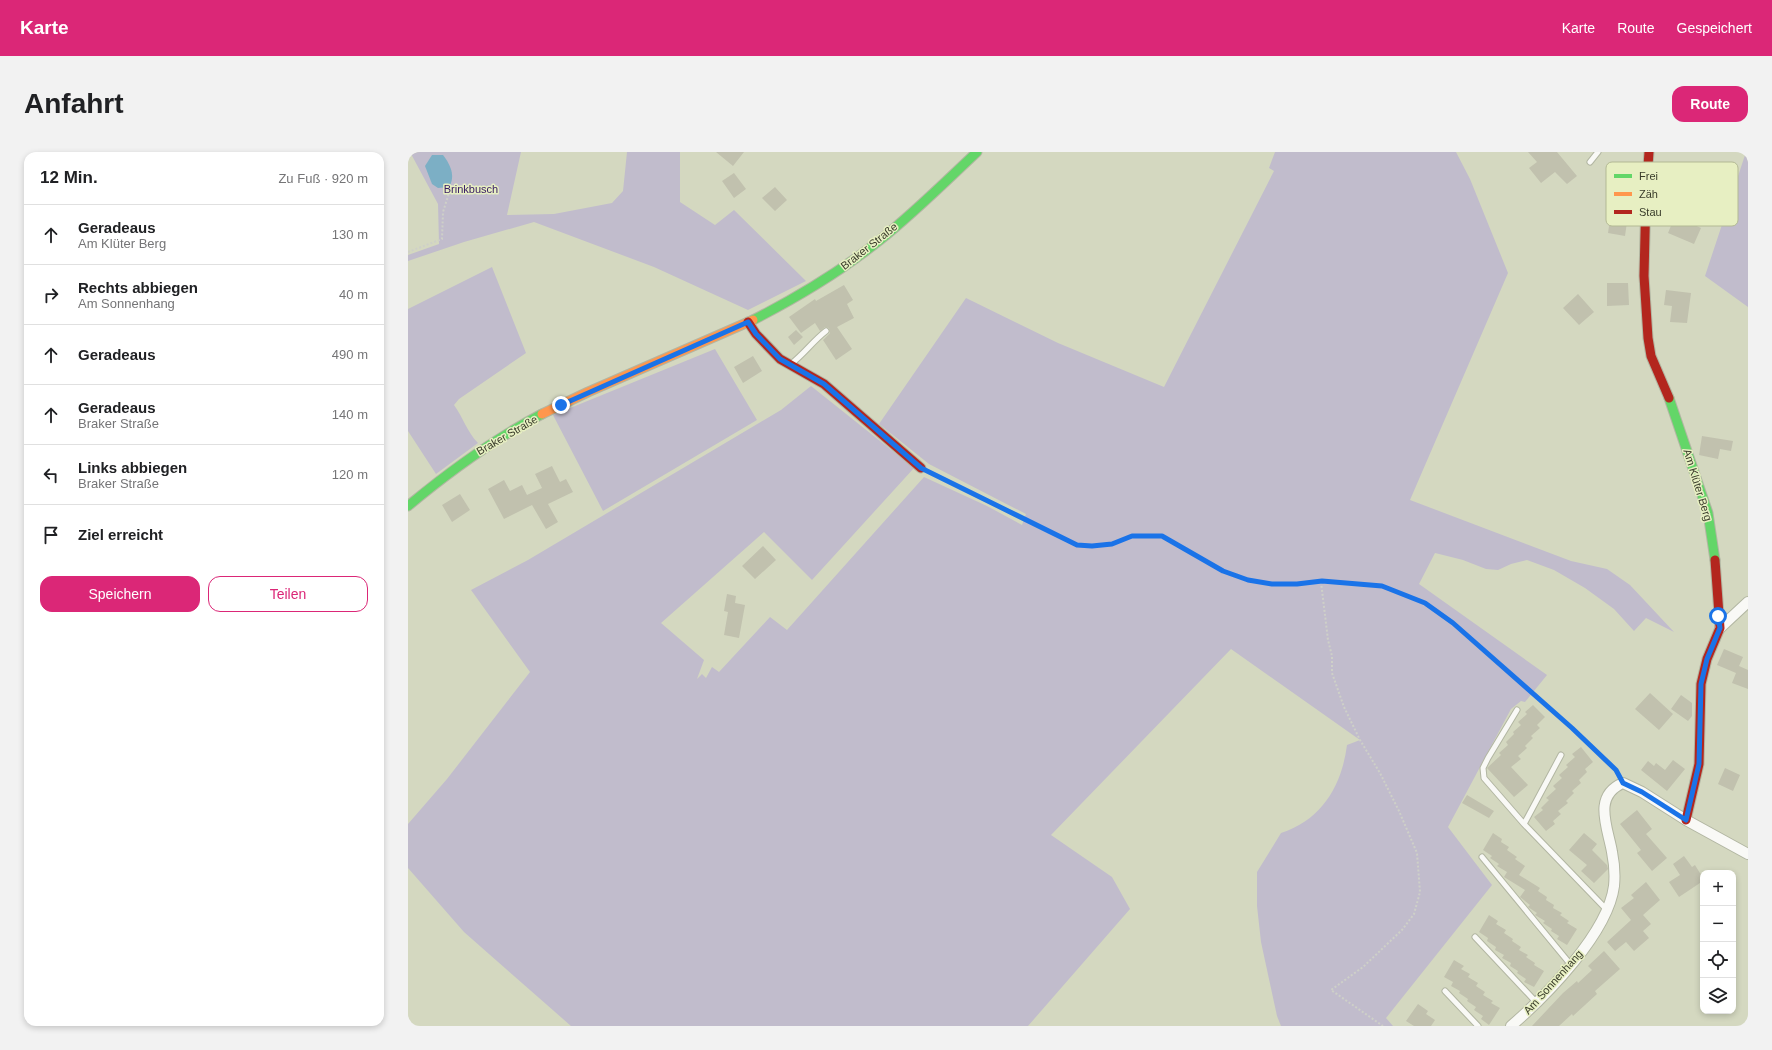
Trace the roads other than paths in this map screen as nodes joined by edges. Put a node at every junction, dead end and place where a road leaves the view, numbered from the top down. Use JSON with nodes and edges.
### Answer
{"nodes":[{"id":1,"x":977,"y":152,"type":"edge"},
{"id":2,"x":1598,"y":152,"type":"edge"},
{"id":3,"x":1649,"y":152,"type":"edge"},
{"id":4,"x":1590,"y":162,"type":"dead end"},
{"id":5,"x":1648,"y":162,"type":"edge"},
{"id":6,"x":1645,"y":226,"type":"edge"},
{"id":7,"x":748,"y":322,"type":"junction"},
{"id":8,"x":826,"y":331,"type":"dead end"},
{"id":9,"x":789,"y":366,"type":"junction"},
{"id":10,"x":921,"y":468,"type":"road end"},
{"id":11,"x":408,"y":506,"type":"edge"},
{"id":12,"x":1748,"y":602,"type":"edge"},
{"id":13,"x":1720,"y":628,"type":"junction"},
{"id":14,"x":1517,"y":710,"type":"dead end"},
{"id":15,"x":1561,"y":755,"type":"dead end"},
{"id":16,"x":1686,"y":820,"type":"junction"},
{"id":17,"x":1524,"y":824,"type":"junction"},
{"id":18,"x":1748,"y":854,"type":"edge"},
{"id":19,"x":1482,"y":857,"type":"dead end"},
{"id":20,"x":1607,"y":910,"type":"junction"},
{"id":21,"x":1475,"y":938,"type":"dead end"},
{"id":22,"x":1571,"y":965,"type":"junction"},
{"id":23,"x":1445,"y":991,"type":"dead end"},
{"id":24,"x":1536,"y":1002,"type":"junction"},
{"id":25,"x":1478,"y":1026,"type":"edge"},
{"id":26,"x":1511,"y":1026,"type":"edge"}],
"edges":[{"from":1,"to":7,"type":"street","name":"Braker Straße"},
{"from":2,"to":4,"type":"lane"},
{"from":3,"to":5,"type":"street","name":"Am Klüter Berg"},
{"from":6,"to":13,"type":"street","name":"Am Klüter Berg"},
{"from":7,"to":9,"type":"street"},
{"from":7,"to":11,"type":"street","name":"Braker Straße"},
{"from":8,"to":9,"type":"lane"},
{"from":9,"to":10,"type":"street"},
{"from":12,"to":13,"type":"street"},
{"from":13,"to":16,"type":"street","name":"Am Klüter Berg"},
{"from":14,"to":17,"type":"lane"},
{"from":15,"to":17,"type":"lane"},
{"from":16,"to":18,"type":"street"},
{"from":16,"to":20,"type":"street","name":"Am Sonnenhang"},
{"from":17,"to":20,"type":"lane"},
{"from":19,"to":22,"type":"lane"},
{"from":20,"to":22,"type":"street","name":"Am Sonnenhang"},
{"from":21,"to":24,"type":"lane"},
{"from":22,"to":24,"type":"street","name":"Am Sonnenhang"},
{"from":23,"to":25,"type":"lane"},
{"from":24,"to":26,"type":"street","name":"Am Sonnenhang"}]}
